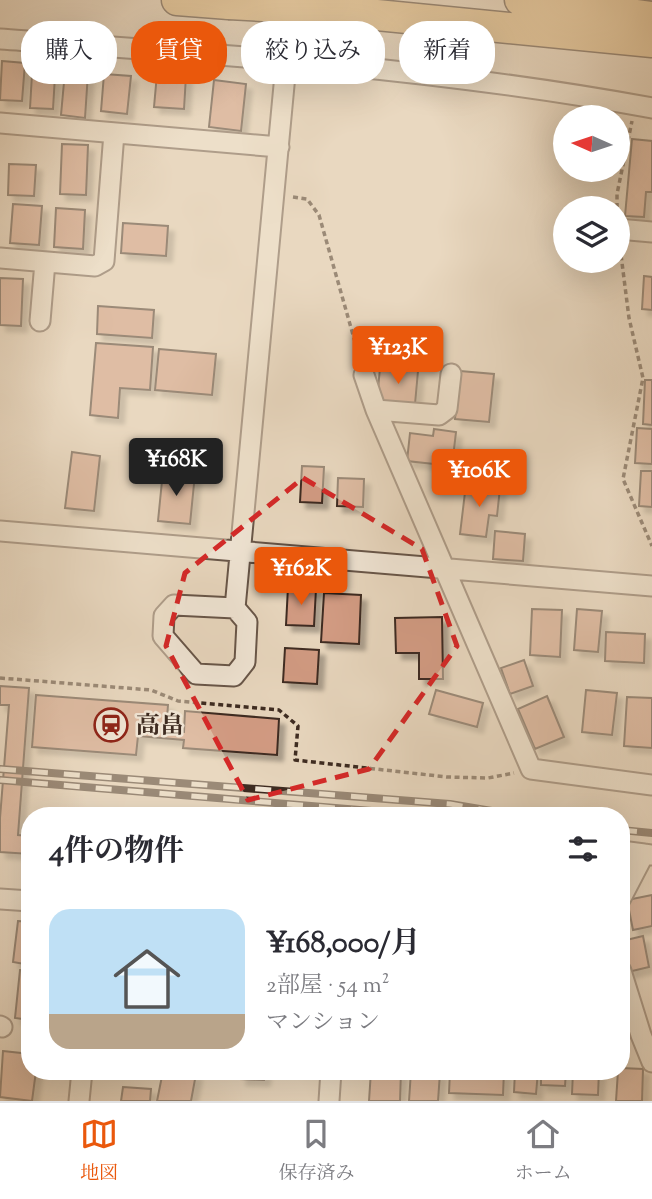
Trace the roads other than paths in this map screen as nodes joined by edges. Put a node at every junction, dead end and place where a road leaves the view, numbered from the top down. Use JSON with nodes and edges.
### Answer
{"nodes":[{"id":1,"x":177,"y":0,"type":"edge"},
{"id":2,"x":520,"y":0,"type":"edge"},
{"id":3,"x":304,"y":5,"type":"edge"},
{"id":4,"x":652,"y":17,"type":"edge"},
{"id":5,"x":0,"y":38,"type":"edge"},
{"id":6,"x":652,"y":42,"type":"edge"},
{"id":7,"x":241,"y":56,"type":"edge"},
{"id":8,"x":385,"y":70,"type":"edge"},
{"id":9,"x":285,"y":84,"type":"edge"},
{"id":10,"x":644,"y":106,"type":"edge"},
{"id":11,"x":0,"y":123,"type":"edge"},
{"id":12,"x":114,"y":133,"type":"junction"},
{"id":13,"x":279,"y":147,"type":"junction"},
{"id":14,"x":630,"y":230,"type":"edge"},
{"id":15,"x":652,"y":232,"type":"edge"},
{"id":16,"x":0,"y":258,"type":"edge"},
{"id":17,"x":45,"y":262,"type":"junction"},
{"id":18,"x":40,"y":321,"type":"dead end"},
{"id":19,"x":451,"y":374,"type":"dead end"},
{"id":20,"x":364,"y":375,"type":"road end"},
{"id":21,"x":376,"y":410,"type":"junction"},
{"id":22,"x":0,"y":531,"type":"edge"},
{"id":23,"x":241,"y":551,"type":"junction"},
{"id":24,"x":444,"y":569,"type":"junction"},
{"id":25,"x":652,"y":586,"type":"edge"},
{"id":26,"x":236,"y":608,"type":"junction"},
{"id":27,"x":652,"y":785,"type":"edge"},
{"id":28,"x":630,"y":853,"type":"edge"},
{"id":29,"x":648,"y":855,"type":"edge"},
{"id":30,"x":630,"y":884,"type":"edge"},
{"id":31,"x":0,"y":899,"type":"edge"},
{"id":32,"x":21,"y":900,"type":"edge"},
{"id":33,"x":630,"y":1005,"type":"edge"},
{"id":34,"x":638,"y":1035,"type":"edge"},
{"id":35,"x":652,"y":1062,"type":"edge"},
{"id":36,"x":81,"y":1080,"type":"edge"},
{"id":37,"x":330,"y":1080,"type":"edge"},
{"id":38,"x":79,"y":1101,"type":"edge"},
{"id":39,"x":329,"y":1101,"type":"edge"}],
"edges":[{"from":1,"to":3,"type":"highway","bridge":true},
{"from":2,"to":4,"type":"highway"},
{"from":3,"to":6,"type":"highway"},
{"from":5,"to":7,"type":"street"},
{"from":8,"to":10,"type":"street"},
{"from":9,"to":13,"type":"street"},
{"from":11,"to":12,"type":"street"},
{"from":12,"to":13,"type":"street"},
{"from":12,"to":17,"type":"street"},
{"from":13,"to":23,"type":"street"},
{"from":14,"to":15,"type":"street"},
{"from":16,"to":17,"type":"street"},
{"from":17,"to":18,"type":"street"},
{"from":19,"to":21,"type":"street"},
{"from":20,"to":21,"type":"street"},
{"from":21,"to":24,"type":"street"},
{"from":22,"to":23,"type":"street"},
{"from":23,"to":24,"type":"street"},
{"from":23,"to":26,"type":"street"},
{"from":24,"to":25,"type":"street"},
{"from":24,"to":27,"type":"street"},
{"from":26,"to":26,"type":"street"},
{"from":28,"to":29,"type":"street"},
{"from":29,"to":30,"type":"street"},
{"from":31,"to":32,"type":"street"},
{"from":33,"to":34,"type":"street"},
{"from":34,"to":35,"type":"street"},
{"from":36,"to":38,"type":"street"},
{"from":37,"to":39,"type":"street"}]}
